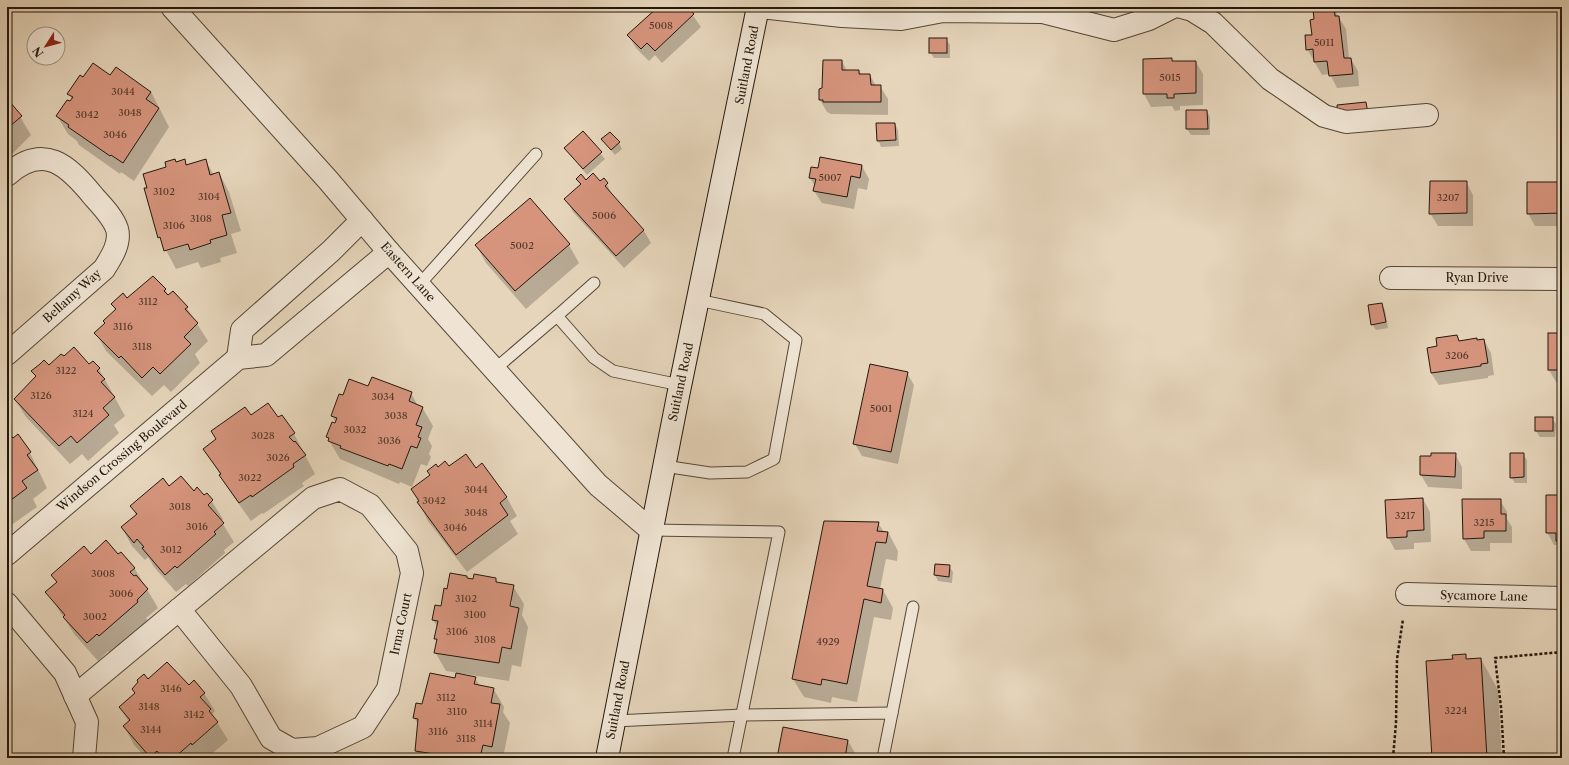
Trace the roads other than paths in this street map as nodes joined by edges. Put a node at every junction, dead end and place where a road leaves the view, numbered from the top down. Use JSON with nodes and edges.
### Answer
{"nodes":[{"id":1,"x":172,"y":7,"type":"edge"},
{"id":2,"x":760,"y":7,"type":"edge"},
{"id":3,"x":1174,"y":7,"type":"edge"},
{"id":4,"x":1181,"y":7,"type":"edge"},
{"id":5,"x":1427,"y":115,"type":"dead end"},
{"id":6,"x":536,"y":154,"type":"dead end"},
{"id":7,"x":7,"y":175,"type":"edge"},
{"id":8,"x":362,"y":220,"type":"junction"},
{"id":9,"x":389,"y":252,"type":"junction"},
{"id":10,"x":1391,"y":278,"type":"dead end"},
{"id":11,"x":1562,"y":279,"type":"edge"},
{"id":12,"x":594,"y":283,"type":"dead end"},
{"id":13,"x":419,"y":285,"type":"junction"},
{"id":14,"x":698,"y":300,"type":"junction"},
{"id":15,"x":557,"y":316,"type":"junction"},
{"id":16,"x":7,"y":354,"type":"edge"},
{"id":17,"x":238,"y":358,"type":"junction"},
{"id":18,"x":495,"y":369,"type":"junction"},
{"id":19,"x":680,"y":385,"type":"junction"},
{"id":20,"x":664,"y":466,"type":"junction"},
{"id":21,"x":651,"y":530,"type":"junction"},
{"id":22,"x":7,"y":554,"type":"edge"},
{"id":23,"x":1407,"y":594,"type":"road end"},
{"id":24,"x":1562,"y":598,"type":"edge"},
{"id":25,"x":7,"y":604,"type":"edge"},
{"id":26,"x":912,"y":607,"type":"dead end"},
{"id":27,"x":179,"y":609,"type":"junction"},
{"id":28,"x":75,"y":696,"type":"junction"},
{"id":29,"x":892,"y":713,"type":"junction"},
{"id":30,"x":743,"y":715,"type":"junction"},
{"id":31,"x":614,"y":721,"type":"junction"},
{"id":32,"x":84,"y":758,"type":"edge"},
{"id":33,"x":607,"y":758,"type":"edge"},
{"id":34,"x":733,"y":758,"type":"edge"},
{"id":35,"x":884,"y":758,"type":"edge"}],
"edges":[{"from":1,"to":8,"type":"street","name":"Eastern Lane"},
{"from":2,"to":3,"type":"street"},
{"from":2,"to":14,"type":"street","name":"Suitland Road"},
{"from":4,"to":5,"type":"street"},
{"from":6,"to":13,"type":"lane"},
{"from":7,"to":16,"type":"street","name":"Bellamy Way"},
{"from":8,"to":9,"type":"street","name":"Eastern Lane"},
{"from":8,"to":17,"type":"street"},
{"from":9,"to":13,"type":"street","name":"Eastern Lane"},
{"from":9,"to":17,"type":"street"},
{"from":10,"to":11,"type":"street","name":"Ryan Drive"},
{"from":12,"to":15,"type":"lane"},
{"from":13,"to":18,"type":"street","name":"Eastern Lane"},
{"from":14,"to":19,"type":"street","name":"Suitland Road"},
{"from":14,"to":20,"type":"lane"},
{"from":15,"to":18,"type":"lane"},
{"from":15,"to":19,"type":"lane"},
{"from":17,"to":22,"type":"street","name":"Windson Crossing Boulevard"},
{"from":18,"to":21,"type":"street","name":"Eastern Lane"},
{"from":19,"to":20,"type":"street","name":"Suitland Road"},
{"from":20,"to":21,"type":"street","name":"Suitland Road"},
{"from":21,"to":30,"type":"lane"},
{"from":21,"to":31,"type":"street","name":"Suitland Road"},
{"from":23,"to":24,"type":"street","name":"Sycamore Lane"},
{"from":25,"to":28,"type":"street"},
{"from":26,"to":29,"type":"lane"},
{"from":27,"to":27,"type":"street","name":"Irma Court"},
{"from":27,"to":28,"type":"street","name":"Irma Court"},
{"from":28,"to":32,"type":"street"},
{"from":29,"to":30,"type":"lane"},
{"from":29,"to":35,"type":"lane"},
{"from":30,"to":31,"type":"lane"},
{"from":30,"to":34,"type":"lane"},
{"from":31,"to":33,"type":"street","name":"Suitland Road"}]}
